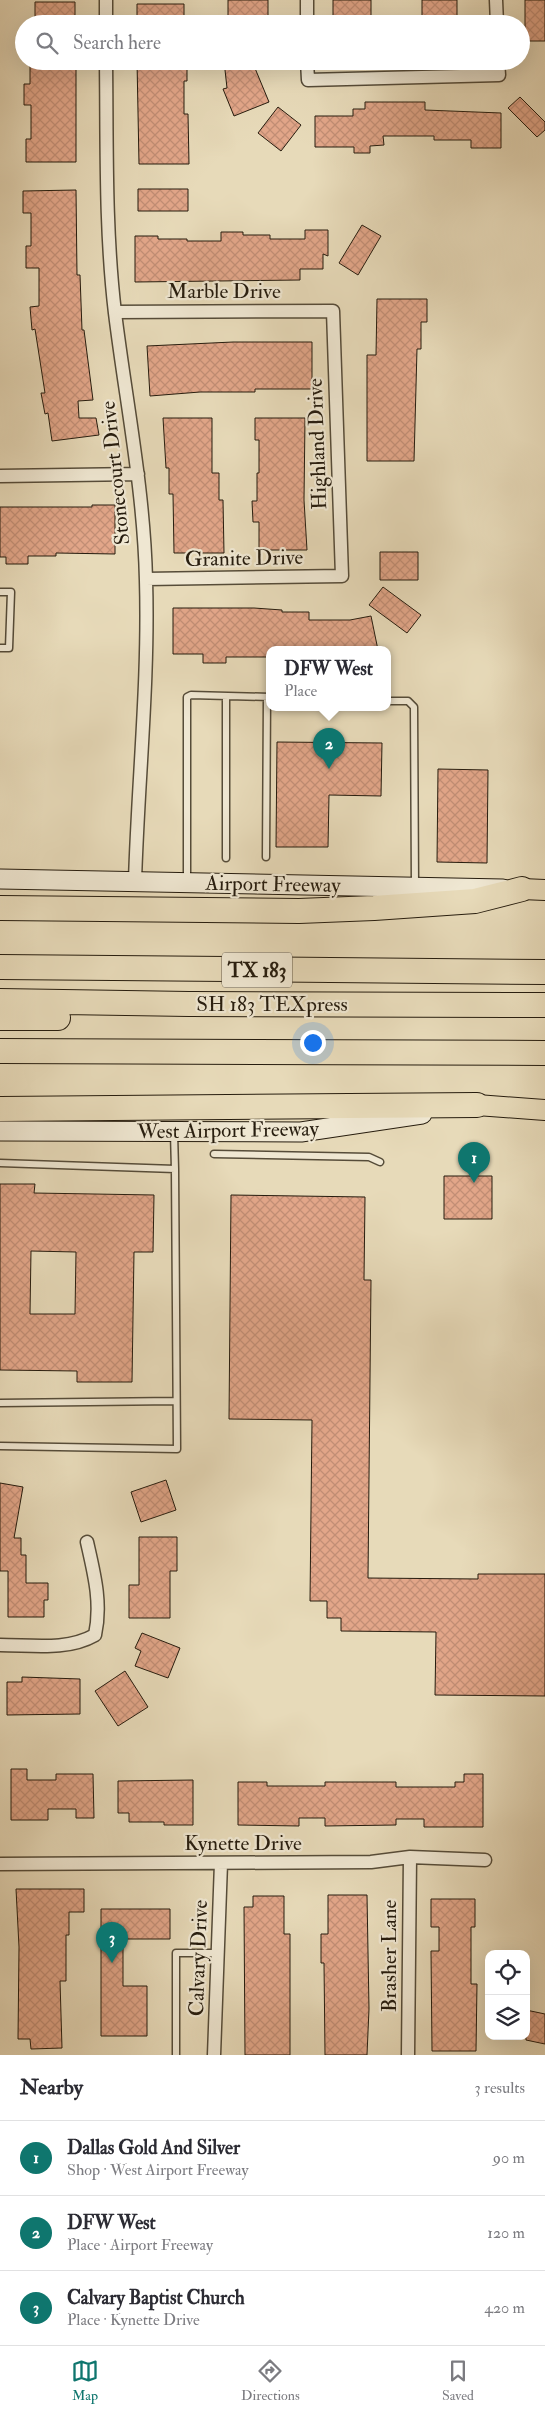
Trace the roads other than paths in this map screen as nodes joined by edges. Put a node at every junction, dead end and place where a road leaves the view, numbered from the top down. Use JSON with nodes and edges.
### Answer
{"nodes":[{"id":1,"x":106,"y":0,"type":"edge"},
{"id":2,"x":307,"y":0,"type":"edge"},
{"id":3,"x":496,"y":0,"type":"edge"},
{"id":4,"x":106,"y":15,"type":"edge"},
{"id":5,"x":307,"y":15,"type":"edge"},
{"id":6,"x":497,"y":15,"type":"edge"},
{"id":7,"x":106,"y":70,"type":"edge"},
{"id":8,"x":308,"y":70,"type":"edge"},
{"id":9,"x":499,"y":70,"type":"edge"},
{"id":10,"x":333,"y":311,"type":"joint"},
{"id":11,"x":115,"y":312,"type":"junction"},
{"id":12,"x":138,"y":474,"type":"junction"},
{"id":13,"x":0,"y":476,"type":"edge"},
{"id":14,"x":342,"y":576,"type":"joint"},
{"id":15,"x":146,"y":579,"type":"junction"},
{"id":16,"x":0,"y":592,"type":"edge"},
{"id":17,"x":0,"y":648,"type":"edge"},
{"id":18,"x":226,"y":696,"type":"junction"},
{"id":19,"x":266,"y":697,"type":"edge"},
{"id":20,"x":391,"y":701,"type":"edge"},
{"id":21,"x":268,"y":711,"type":"edge"},
{"id":22,"x":266,"y":857,"type":"dead end"},
{"id":23,"x":226,"y":858,"type":"dead end"},
{"id":24,"x":0,"y":879,"type":"edge"},
{"id":25,"x":135,"y":881,"type":"junction"},
{"id":26,"x":187,"y":882,"type":"junction"},
{"id":27,"x":416,"y":887,"type":"junction"},
{"id":28,"x":522,"y":889,"type":"junction"},
{"id":29,"x":545,"y":890,"type":"edge"},
{"id":30,"x":0,"y":908,"type":"edge"},
{"id":31,"x":0,"y":967,"type":"edge"},
{"id":32,"x":545,"y":972,"type":"edge"},
{"id":33,"x":0,"y":1001,"type":"edge"},
{"id":34,"x":545,"y":1005,"type":"edge"},
{"id":35,"x":0,"y":1018,"type":"edge"},
{"id":36,"x":545,"y":1020,"type":"edge"},
{"id":37,"x":0,"y":1051,"type":"edge"},
{"id":38,"x":545,"y":1053,"type":"edge"},
{"id":39,"x":0,"y":1103,"type":"edge"},
{"id":40,"x":477,"y":1105,"type":"junction"},
{"id":41,"x":162,"y":1106,"type":"junction"},
{"id":42,"x":0,"y":1109,"type":"edge"},
{"id":43,"x":545,"y":1110,"type":"edge"},
{"id":44,"x":0,"y":1131,"type":"edge"},
{"id":45,"x":174,"y":1132,"type":"junction"},
{"id":46,"x":214,"y":1154,"type":"dead end"},
{"id":47,"x":380,"y":1162,"type":"dead end"},
{"id":48,"x":0,"y":1164,"type":"edge"},
{"id":49,"x":175,"y":1169,"type":"junction"},
{"id":50,"x":176,"y":1401,"type":"junction"},
{"id":51,"x":0,"y":1403,"type":"edge"},
{"id":52,"x":0,"y":1446,"type":"edge"},
{"id":53,"x":87,"y":1542,"type":"dead end"},
{"id":54,"x":0,"y":1645,"type":"edge"},
{"id":55,"x":410,"y":1857,"type":"junction"},
{"id":56,"x":485,"y":1860,"type":"dead end"},
{"id":57,"x":221,"y":1863,"type":"junction"},
{"id":58,"x":0,"y":1864,"type":"edge"},
{"id":59,"x":218,"y":1953,"type":"junction"},
{"id":60,"x":176,"y":2055,"type":"edge"},
{"id":61,"x":214,"y":2055,"type":"edge"},
{"id":62,"x":408,"y":2055,"type":"edge"}],
"edges":[{"from":1,"to":4,"type":"street"},
{"from":2,"to":5,"type":"street"},
{"from":3,"to":6,"type":"street"},
{"from":7,"to":11,"type":"street","name":"Stonecourt Drive"},
{"from":8,"to":9,"type":"street"},
{"from":10,"to":11,"type":"street","name":"Marble Drive"},
{"from":10,"to":14,"type":"street","name":"Highland Drive"},
{"from":11,"to":12,"type":"street","name":"Stonecourt Drive"},
{"from":12,"to":13,"type":"street"},
{"from":12,"to":15,"type":"street","name":"Stonecourt Drive"},
{"from":14,"to":15,"type":"street","name":"Granite Drive"},
{"from":15,"to":25,"type":"street","name":"Stonecourt Drive"},
{"from":16,"to":17,"type":"lane"},
{"from":18,"to":19,"type":"lane"},
{"from":18,"to":23,"type":"lane"},
{"from":18,"to":26,"type":"lane"},
{"from":20,"to":27,"type":"lane"},
{"from":21,"to":22,"type":"lane"},
{"from":24,"to":25,"type":"main road","name":"Airport Freeway"},
{"from":25,"to":26,"type":"main road","name":"Airport Freeway"},
{"from":26,"to":27,"type":"main road","name":"Airport Freeway"},
{"from":27,"to":28,"type":"main road","name":"Airport Freeway"},
{"from":28,"to":29,"type":"main road","name":"Airport Freeway"},
{"from":28,"to":30,"type":"highway"},
{"from":31,"to":32,"type":"highway","number":"TX 183"},
{"from":33,"to":34,"type":"highway","name":"SH 183 TEXpress"},
{"from":35,"to":36,"type":"highway","name":"SH 183 TEXpress"},
{"from":37,"to":38,"type":"highway"},
{"from":39,"to":41,"type":"highway"},
{"from":40,"to":41,"type":"highway"},
{"from":40,"to":43,"type":"main road","name":"West Airport Freeway"},
{"from":40,"to":45,"type":"main road","name":"West Airport Freeway"},
{"from":41,"to":42,"type":"highway"},
{"from":44,"to":45,"type":"main road","name":"West Airport Freeway"},
{"from":45,"to":49,"type":"lane"},
{"from":46,"to":47,"type":"lane"},
{"from":48,"to":49,"type":"lane"},
{"from":49,"to":50,"type":"lane"},
{"from":50,"to":51,"type":"lane"},
{"from":50,"to":52,"type":"lane"},
{"from":53,"to":54,"type":"street"},
{"from":55,"to":56,"type":"street","name":"Kynette Drive"},
{"from":55,"to":57,"type":"street","name":"Kynette Drive"},
{"from":55,"to":62,"type":"street","name":"Brasher Lane"},
{"from":57,"to":58,"type":"street","name":"Kynette Drive"},
{"from":57,"to":59,"type":"street","name":"Calvary Drive"},
{"from":59,"to":60,"type":"lane"},
{"from":59,"to":61,"type":"street","name":"Calvary Drive"}]}
